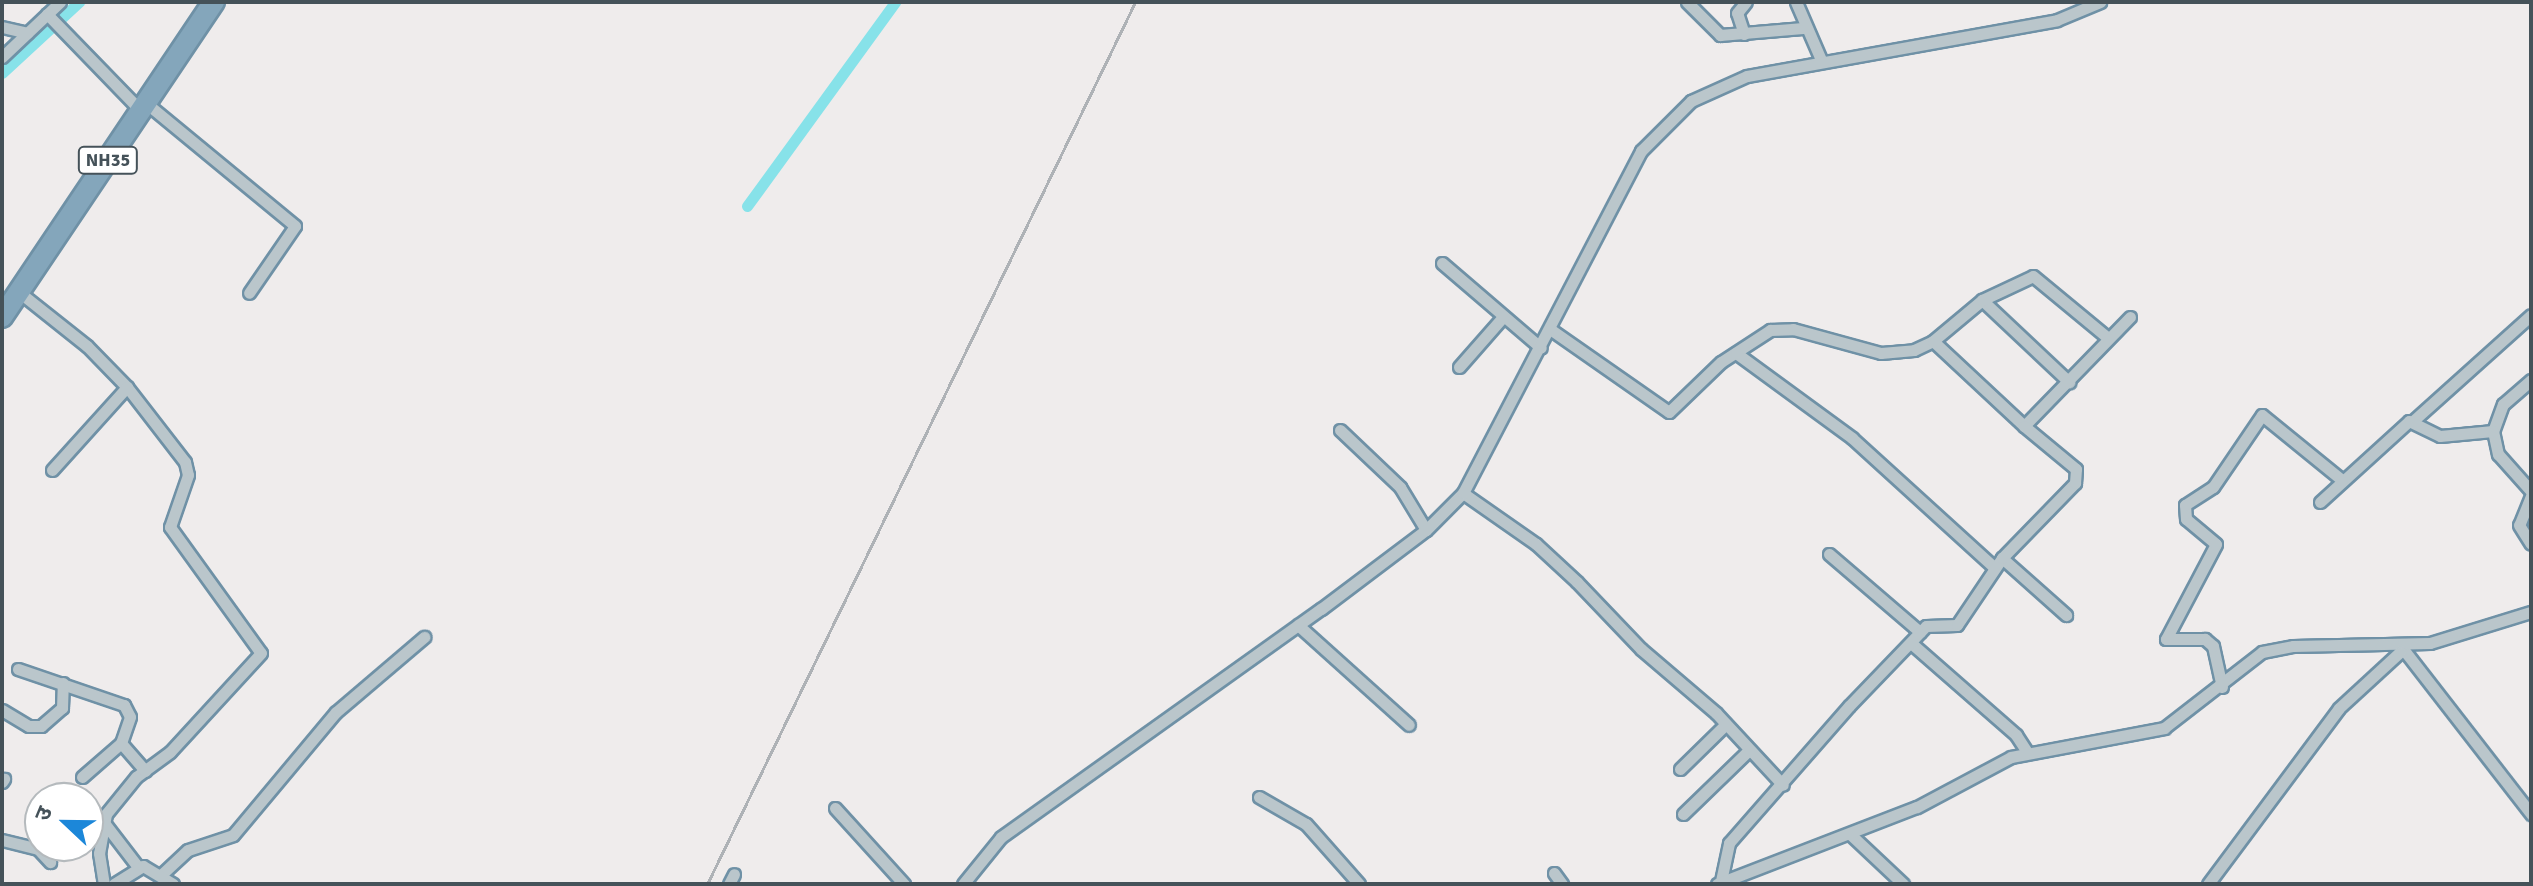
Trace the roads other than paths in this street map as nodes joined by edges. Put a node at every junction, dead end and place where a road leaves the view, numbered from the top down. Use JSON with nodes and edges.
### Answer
{"nodes":[{"id":1,"x":60,"y":2,"type":"edge"},
{"id":2,"x":214,"y":2,"type":"edge"},
{"id":3,"x":1687,"y":2,"type":"edge"},
{"id":4,"x":1704,"y":2,"type":"edge"},
{"id":5,"x":1746,"y":2,"type":"edge"},
{"id":6,"x":1796,"y":2,"type":"edge"},
{"id":7,"x":2100,"y":2,"type":"edge"},
{"id":8,"x":49,"y":17,"type":"junction"},
{"id":9,"x":1701,"y":17,"type":"junction"},
{"id":10,"x":2,"y":27,"type":"edge"},
{"id":11,"x":1803,"y":28,"type":"junction"},
{"id":12,"x":27,"y":33,"type":"junction"},
{"id":13,"x":1744,"y":34,"type":"junction"},
{"id":14,"x":2,"y":57,"type":"edge"},
{"id":15,"x":1822,"y":62,"type":"junction"},
{"id":16,"x":143,"y":107,"type":"junction"},
{"id":17,"x":1442,"y":263,"type":"dead end"},
{"id":18,"x":19,"y":292,"type":"junction"},
{"id":19,"x":249,"y":293,"type":"dead end"},
{"id":20,"x":1982,"y":300,"type":"junction"},
{"id":21,"x":2531,"y":315,"type":"edge"},
{"id":22,"x":2,"y":317,"type":"edge"},
{"id":23,"x":1503,"y":317,"type":"junction"},
{"id":24,"x":2130,"y":317,"type":"dead end"},
{"id":25,"x":1550,"y":329,"type":"junction"},
{"id":26,"x":2108,"y":338,"type":"junction"},
{"id":27,"x":1933,"y":341,"type":"junction"},
{"id":28,"x":1537,"y":346,"type":"junction"},
{"id":29,"x":1736,"y":353,"type":"junction"},
{"id":30,"x":1459,"y":367,"type":"dead end"},
{"id":31,"x":2531,"y":380,"type":"edge"},
{"id":32,"x":2069,"y":382,"type":"junction"},
{"id":33,"x":127,"y":387,"type":"junction"},
{"id":34,"x":2414,"y":420,"type":"junction"},
{"id":35,"x":2024,"y":426,"type":"junction"},
{"id":36,"x":1340,"y":430,"type":"dead end"},
{"id":37,"x":2493,"y":431,"type":"junction"},
{"id":38,"x":52,"y":470,"type":"dead end"},
{"id":39,"x":2342,"y":480,"type":"junction"},
{"id":40,"x":1463,"y":493,"type":"junction"},
{"id":41,"x":2531,"y":494,"type":"edge"},
{"id":42,"x":2320,"y":502,"type":"dead end"},
{"id":43,"x":1423,"y":525,"type":"junction"},
{"id":44,"x":2531,"y":544,"type":"edge"},
{"id":45,"x":1829,"y":554,"type":"dead end"},
{"id":46,"x":1999,"y":563,"type":"junction"},
{"id":47,"x":2531,"y":612,"type":"edge"},
{"id":48,"x":2066,"y":615,"type":"dead end"},
{"id":49,"x":1298,"y":625,"type":"junction"},
{"id":50,"x":1920,"y":632,"type":"junction"},
{"id":51,"x":424,"y":637,"type":"dead end"},
{"id":52,"x":1911,"y":643,"type":"junction"},
{"id":53,"x":2400,"y":648,"type":"junction"},
{"id":54,"x":18,"y":669,"type":"dead end"},
{"id":55,"x":63,"y":683,"type":"junction"},
{"id":56,"x":2222,"y":687,"type":"junction"},
{"id":57,"x":2,"y":710,"type":"edge"},
{"id":58,"x":1726,"y":724,"type":"junction"},
{"id":59,"x":1409,"y":725,"type":"dead end"},
{"id":60,"x":121,"y":743,"type":"junction"},
{"id":61,"x":1749,"y":750,"type":"junction"},
{"id":62,"x":2027,"y":752,"type":"junction"},
{"id":63,"x":1680,"y":769,"type":"dead end"},
{"id":64,"x":145,"y":771,"type":"junction"},
{"id":65,"x":82,"y":777,"type":"dead end"},
{"id":66,"x":1783,"y":785,"type":"junction"},
{"id":67,"x":1259,"y":797,"type":"dead end"},
{"id":68,"x":835,"y":808,"type":"dead end"},
{"id":69,"x":1683,"y":814,"type":"dead end"},
{"id":70,"x":2531,"y":814,"type":"edge"},
{"id":71,"x":104,"y":818,"type":"edge"},
{"id":72,"x":104,"y":823,"type":"edge"},
{"id":73,"x":1850,"y":834,"type":"junction"},
{"id":74,"x":2,"y":840,"type":"edge"},
{"id":75,"x":24,"y":846,"type":"edge"},
{"id":76,"x":100,"y":862,"type":"edge"},
{"id":77,"x":138,"y":867,"type":"junction"},
{"id":78,"x":162,"y":874,"type":"junction"},
{"id":79,"x":1719,"y":882,"type":"edge"},
{"id":80,"x":1898,"y":883,"type":"edge"},
{"id":81,"x":104,"y":884,"type":"edge"},
{"id":82,"x":114,"y":884,"type":"edge"},
{"id":83,"x":173,"y":884,"type":"edge"},
{"id":84,"x":904,"y":884,"type":"edge"},
{"id":85,"x":963,"y":884,"type":"edge"},
{"id":86,"x":1359,"y":884,"type":"edge"},
{"id":87,"x":2208,"y":884,"type":"edge"}],
"edges":[{"from":1,"to":8,"type":"street"},
{"from":2,"to":16,"type":"highway","number":"NH35"},
{"from":3,"to":9,"type":"street"},
{"from":4,"to":9,"type":"street"},
{"from":5,"to":13,"type":"street"},
{"from":6,"to":11,"type":"street"},
{"from":7,"to":15,"type":"street"},
{"from":8,"to":12,"type":"street"},
{"from":8,"to":16,"type":"street"},
{"from":9,"to":13,"type":"street"},
{"from":10,"to":12,"type":"street"},
{"from":11,"to":13,"type":"street"},
{"from":11,"to":15,"type":"street"},
{"from":12,"to":14,"type":"street"},
{"from":15,"to":25,"type":"street"},
{"from":16,"to":18,"type":"highway","number":"NH35"},
{"from":16,"to":19,"type":"street"},
{"from":17,"to":23,"type":"street"},
{"from":18,"to":22,"type":"highway","number":"NH35"},
{"from":18,"to":33,"type":"street"},
{"from":20,"to":26,"type":"street"},
{"from":20,"to":27,"type":"street"},
{"from":20,"to":32,"type":"street"},
{"from":21,"to":34,"type":"street"},
{"from":23,"to":28,"type":"street"},
{"from":23,"to":30,"type":"street"},
{"from":24,"to":26,"type":"street"},
{"from":25,"to":28,"type":"street"},
{"from":25,"to":29,"type":"street"},
{"from":26,"to":32,"type":"street"},
{"from":27,"to":29,"type":"street"},
{"from":27,"to":35,"type":"street"},
{"from":28,"to":40,"type":"street"},
{"from":29,"to":46,"type":"street"},
{"from":31,"to":37,"type":"street"},
{"from":32,"to":35,"type":"street"},
{"from":33,"to":38,"type":"street"},
{"from":33,"to":64,"type":"street"},
{"from":34,"to":37,"type":"street"},
{"from":34,"to":39,"type":"street"},
{"from":35,"to":46,"type":"street"},
{"from":36,"to":43,"type":"street"},
{"from":37,"to":41,"type":"street"},
{"from":39,"to":42,"type":"street"},
{"from":39,"to":56,"type":"street"},
{"from":40,"to":43,"type":"street"},
{"from":40,"to":58,"type":"street"},
{"from":41,"to":44,"type":"street"},
{"from":43,"to":49,"type":"street"},
{"from":45,"to":50,"type":"street"},
{"from":46,"to":48,"type":"street"},
{"from":46,"to":50,"type":"street"},
{"from":47,"to":53,"type":"street"},
{"from":49,"to":59,"type":"street"},
{"from":49,"to":85,"type":"street"},
{"from":50,"to":52,"type":"street"},
{"from":51,"to":78,"type":"street"},
{"from":52,"to":62,"type":"street"},
{"from":52,"to":66,"type":"street"},
{"from":53,"to":56,"type":"street"},
{"from":53,"to":70,"type":"street"},
{"from":53,"to":87,"type":"street"},
{"from":54,"to":55,"type":"street"},
{"from":55,"to":57,"type":"street"},
{"from":55,"to":60,"type":"street"},
{"from":56,"to":62,"type":"street"},
{"from":58,"to":61,"type":"street"},
{"from":58,"to":63,"type":"street"},
{"from":60,"to":64,"type":"street"},
{"from":60,"to":65,"type":"street"},
{"from":61,"to":66,"type":"street"},
{"from":61,"to":69,"type":"street"},
{"from":62,"to":73,"type":"street"},
{"from":64,"to":71,"type":"street"},
{"from":66,"to":79,"type":"street"},
{"from":67,"to":86,"type":"street"},
{"from":68,"to":84,"type":"street"},
{"from":72,"to":77,"type":"street"},
{"from":73,"to":79,"type":"street"},
{"from":73,"to":80,"type":"street"},
{"from":74,"to":75,"type":"street"},
{"from":76,"to":81,"type":"street"},
{"from":77,"to":78,"type":"street"},
{"from":77,"to":82,"type":"street"},
{"from":78,"to":83,"type":"street"}]}
